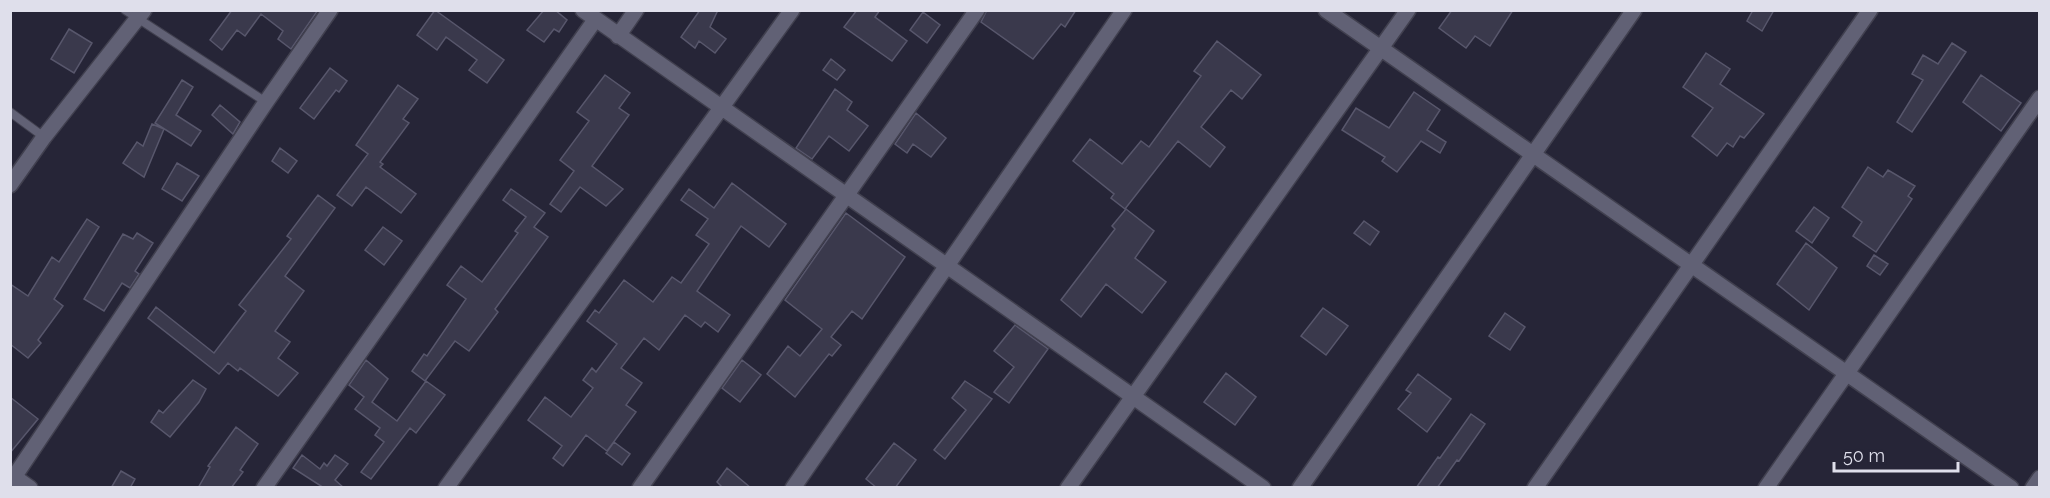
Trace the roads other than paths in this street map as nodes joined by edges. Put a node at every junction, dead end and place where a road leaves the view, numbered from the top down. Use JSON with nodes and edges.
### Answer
{"nodes":[{"id":1,"x":330,"y":10,"type":"edge"},
{"id":2,"x":636,"y":10,"type":"edge"},
{"id":3,"x":792,"y":10,"type":"edge"},
{"id":4,"x":977,"y":10,"type":"edge"},
{"id":5,"x":1124,"y":10,"type":"edge"},
{"id":6,"x":1326,"y":10,"type":"edge"},
{"id":7,"x":1408,"y":10,"type":"edge"},
{"id":8,"x":1634,"y":10,"type":"edge"},
{"id":9,"x":1870,"y":10,"type":"edge"},
{"id":10,"x":136,"y":14,"type":"edge"},
{"id":11,"x":589,"y":15,"type":"edge"},
{"id":12,"x":618,"y":36,"type":"junction"},
{"id":13,"x":1381,"y":49,"type":"junction"},
{"id":14,"x":2040,"y":98,"type":"edge"},
{"id":15,"x":266,"y":102,"type":"junction"},
{"id":16,"x":720,"y":107,"type":"junction"},
{"id":17,"x":10,"y":112,"type":"edge"},
{"id":18,"x":44,"y":137,"type":"junction"},
{"id":19,"x":1533,"y":154,"type":"junction"},
{"id":20,"x":10,"y":185,"type":"edge"},
{"id":21,"x":846,"y":195,"type":"junction"},
{"id":22,"x":1692,"y":265,"type":"junction"},
{"id":23,"x":948,"y":267,"type":"junction"},
{"id":24,"x":1846,"y":373,"type":"junction"},
{"id":25,"x":1133,"y":397,"type":"junction"},
{"id":26,"x":12,"y":478,"type":"edge"},
{"id":27,"x":2040,"y":478,"type":"edge"},
{"id":28,"x":30,"y":488,"type":"edge"},
{"id":29,"x":264,"y":488,"type":"edge"},
{"id":30,"x":446,"y":488,"type":"edge"},
{"id":31,"x":640,"y":488,"type":"edge"},
{"id":32,"x":793,"y":488,"type":"edge"},
{"id":33,"x":1068,"y":488,"type":"edge"},
{"id":34,"x":1263,"y":488,"type":"edge"},
{"id":35,"x":1300,"y":488,"type":"edge"},
{"id":36,"x":1535,"y":488,"type":"edge"},
{"id":37,"x":1766,"y":488,"type":"edge"},
{"id":38,"x":2011,"y":488,"type":"edge"},
{"id":39,"x":2033,"y":488,"type":"edge"}],
"edges":[{"from":1,"to":15,"type":"street"},
{"from":2,"to":12,"type":"street"},
{"from":3,"to":16,"type":"street"},
{"from":4,"to":21,"type":"street"},
{"from":5,"to":23,"type":"street"},
{"from":6,"to":13,"type":"street"},
{"from":7,"to":13,"type":"street"},
{"from":8,"to":19,"type":"street"},
{"from":9,"to":22,"type":"street"},
{"from":10,"to":15,"type":"lane"},
{"from":10,"to":18,"type":"street"},
{"from":11,"to":12,"type":"street"},
{"from":11,"to":29,"type":"street"},
{"from":12,"to":16,"type":"street"},
{"from":13,"to":19,"type":"street"},
{"from":13,"to":25,"type":"street"},
{"from":14,"to":24,"type":"street"},
{"from":15,"to":26,"type":"street"},
{"from":16,"to":21,"type":"street"},
{"from":16,"to":30,"type":"street"},
{"from":17,"to":18,"type":"lane"},
{"from":18,"to":20,"type":"street"},
{"from":19,"to":22,"type":"street"},
{"from":19,"to":35,"type":"street"},
{"from":21,"to":23,"type":"street"},
{"from":21,"to":31,"type":"street"},
{"from":22,"to":24,"type":"street"},
{"from":22,"to":36,"type":"street"},
{"from":23,"to":25,"type":"street"},
{"from":23,"to":32,"type":"street"},
{"from":24,"to":37,"type":"street"},
{"from":24,"to":38,"type":"street"},
{"from":25,"to":33,"type":"street"},
{"from":25,"to":34,"type":"street"},
{"from":26,"to":28,"type":"street"},
{"from":27,"to":39,"type":"street"}]}
